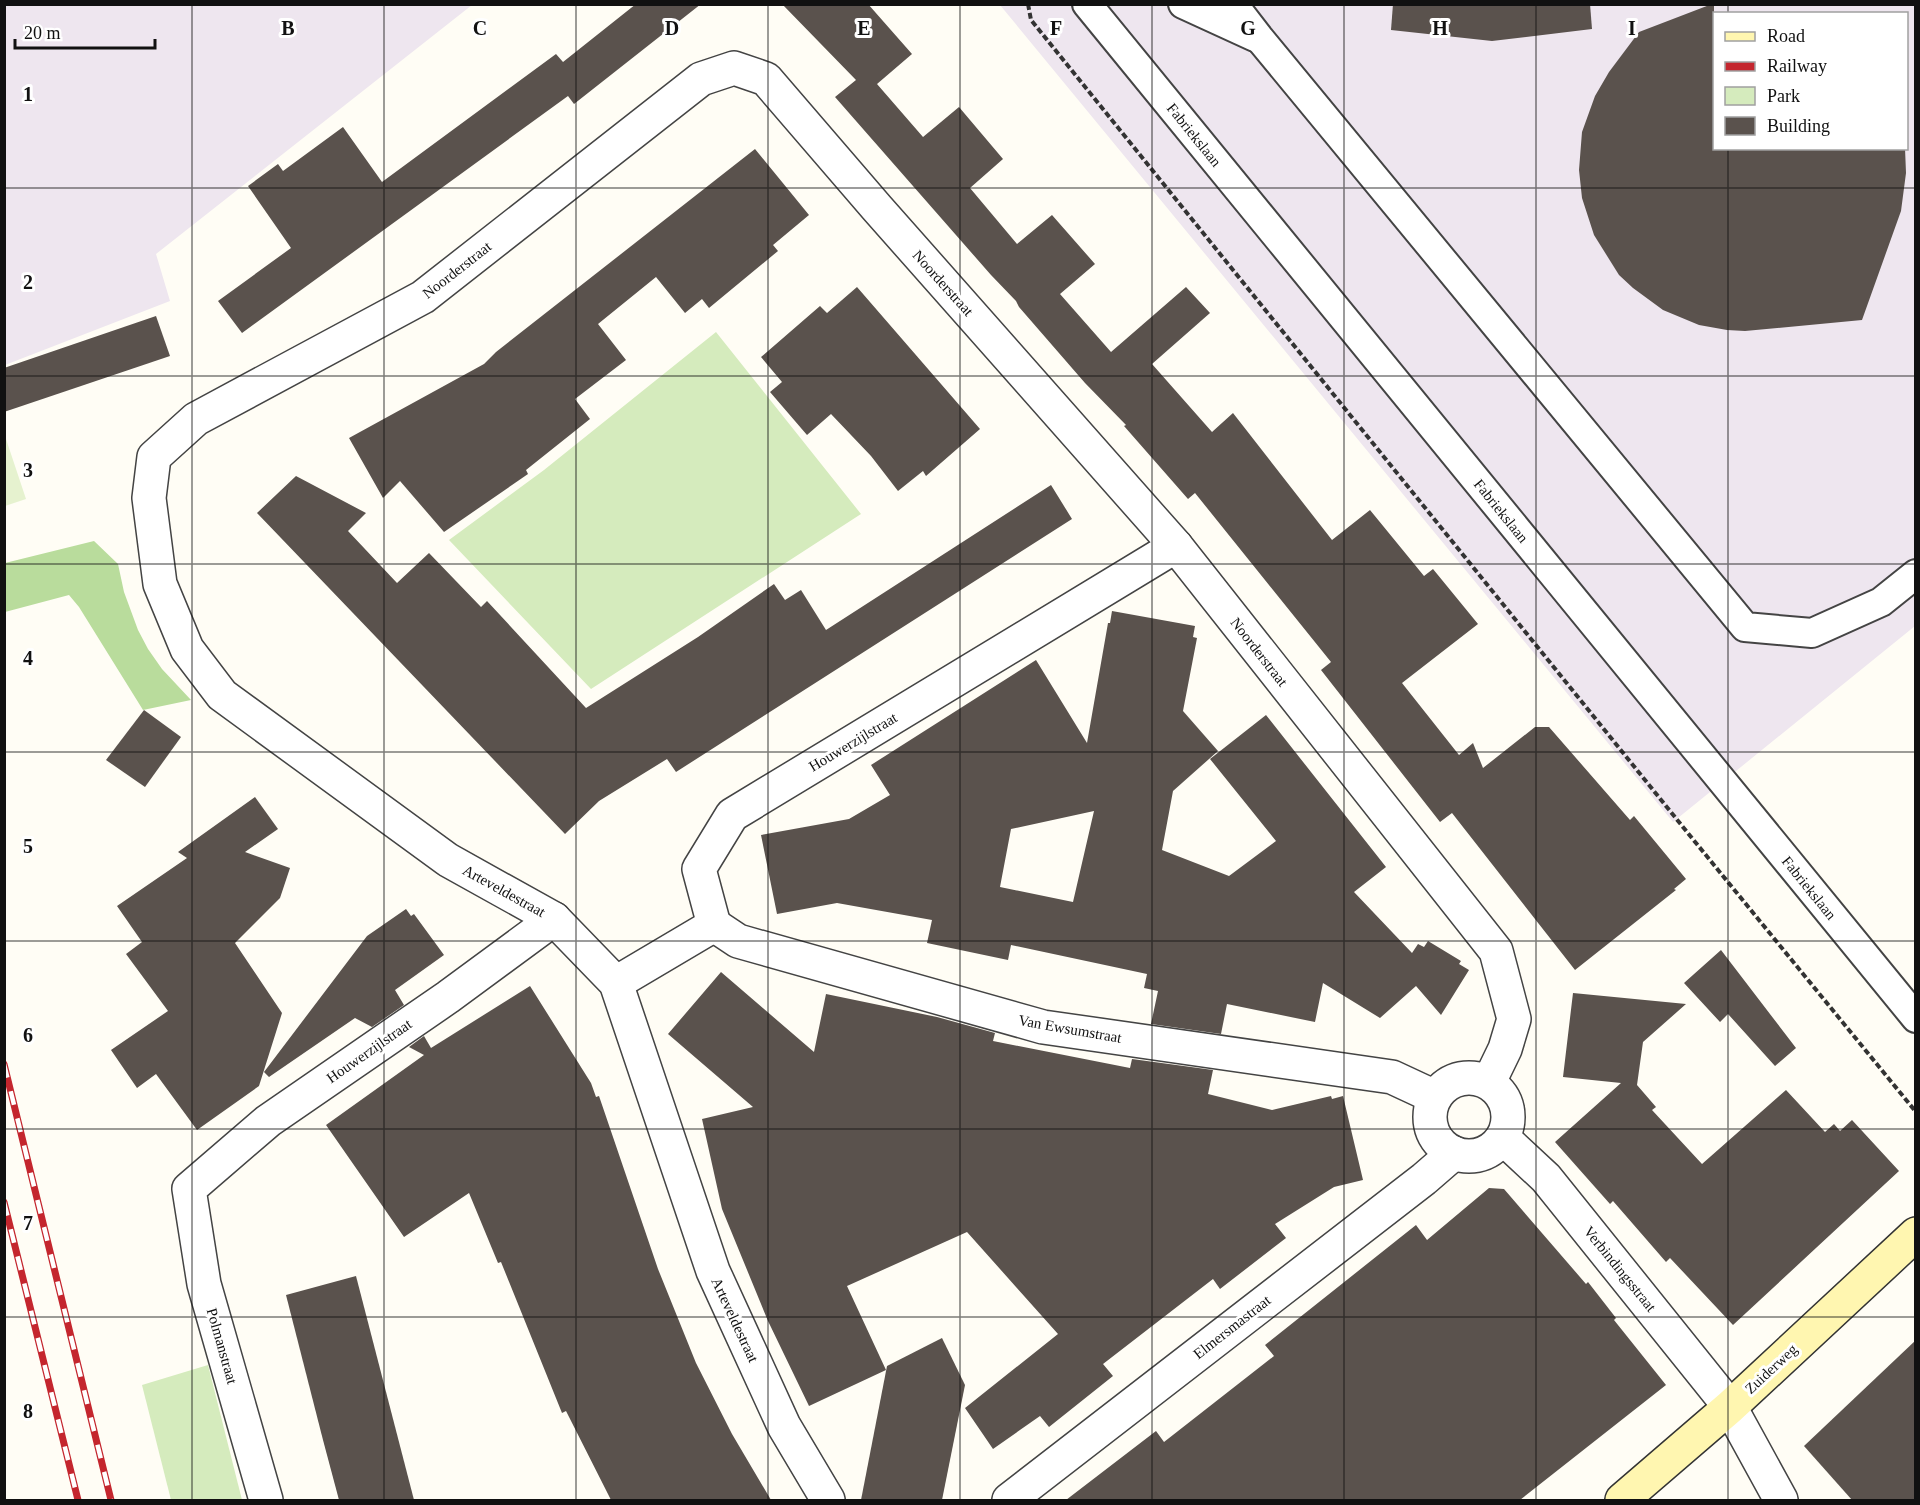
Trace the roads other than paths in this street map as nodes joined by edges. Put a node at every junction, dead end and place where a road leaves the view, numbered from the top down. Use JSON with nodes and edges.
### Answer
{"nodes":[{"id":1,"x":1087,"y":4,"type":"edge"},
{"id":2,"x":1183,"y":4,"type":"edge"},
{"id":3,"x":1214,"y":4,"type":"edge"},
{"id":4,"x":1233,"y":4,"type":"edge"},
{"id":5,"x":1243,"y":4,"type":"edge"},
{"id":6,"x":1260,"y":39,"type":"junction"},
{"id":7,"x":154,"y":457,"type":"joint"},
{"id":8,"x":1176,"y":546,"type":"junction"},
{"id":9,"x":1916,"y":574,"type":"edge"},
{"id":10,"x":554,"y":919,"type":"junction"},
{"id":11,"x":714,"y":926,"type":"junction"},
{"id":12,"x":616,"y":983,"type":"junction"},
{"id":13,"x":1916,"y":1018,"type":"edge"},
{"id":14,"x":1489,"y":1082,"type":"junction"},
{"id":15,"x":1435,"y":1097,"type":"junction"},
{"id":16,"x":1503,"y":1138,"type":"junction"},
{"id":17,"x":1454,"y":1153,"type":"junction"},
{"id":18,"x":189,"y":1189,"type":"joint"},
{"id":19,"x":1916,"y":1234,"type":"edge"},
{"id":20,"x":1730,"y":1407,"type":"junction"},
{"id":21,"x":266,"y":1500,"type":"edge"},
{"id":22,"x":828,"y":1500,"type":"edge"},
{"id":23,"x":1009,"y":1500,"type":"edge"},
{"id":24,"x":1622,"y":1500,"type":"edge"},
{"id":25,"x":1781,"y":1500,"type":"edge"}],
"edges":[{"from":1,"to":13,"type":"lane","name":"Fabriekslaan"},
{"from":2,"to":6,"type":"lane"},
{"from":3,"to":6,"type":"lane"},
{"from":4,"to":6,"type":"lane"},
{"from":5,"to":6,"type":"lane"},
{"from":6,"to":9,"type":"lane"},
{"from":7,"to":8,"type":"street","name":"Noorderstraat"},
{"from":7,"to":10,"type":"street","name":"Arteveldestraat"},
{"from":8,"to":11,"type":"street","name":"Houwerzijlstraat"},
{"from":8,"to":14,"type":"street","name":"Noorderstraat"},
{"from":10,"to":12,"type":"street","name":"Arteveldestraat"},
{"from":10,"to":18,"type":"street","name":"Houwerzijlstraat"},
{"from":11,"to":12,"type":"street"},
{"from":11,"to":15,"type":"street","name":"Van Ewsumstraat"},
{"from":12,"to":22,"type":"street","name":"Arteveldestraat"},
{"from":14,"to":15,"type":"street"},
{"from":14,"to":16,"type":"street"},
{"from":15,"to":17,"type":"street"},
{"from":16,"to":17,"type":"street"},
{"from":16,"to":20,"type":"street","name":"Verbindingsstraat"},
{"from":17,"to":23,"type":"street","name":"Elmersmastraat"},
{"from":18,"to":21,"type":"street","name":"Polmanstraat"},
{"from":19,"to":20,"type":"street","name":"Zuiderweg"},
{"from":20,"to":24,"type":"street","name":"Zuiderweg"},
{"from":20,"to":25,"type":"street","name":"Verbindingsstraat"}]}
